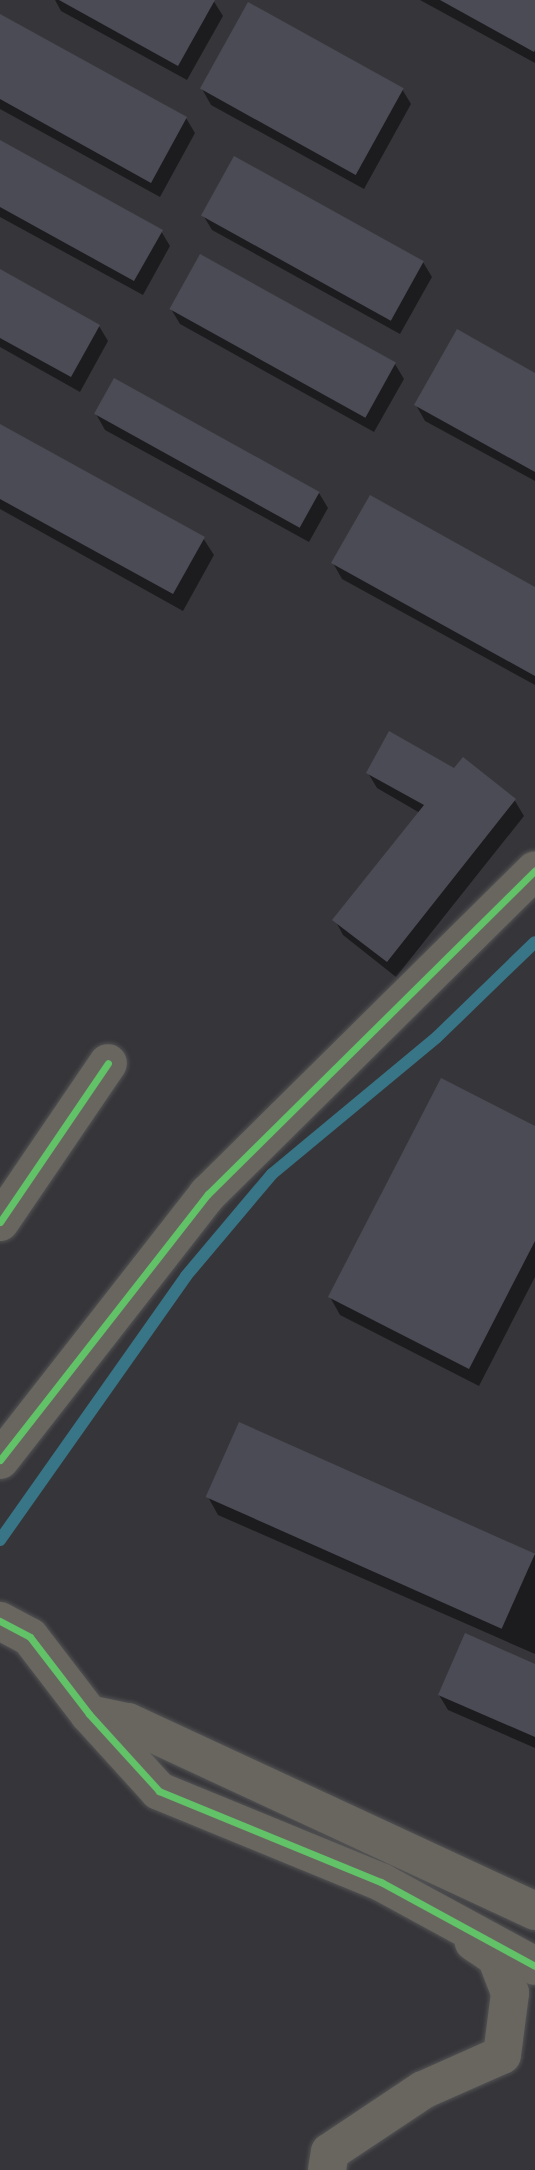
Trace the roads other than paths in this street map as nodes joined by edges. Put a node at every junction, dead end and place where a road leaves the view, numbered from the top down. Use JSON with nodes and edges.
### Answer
{"nodes":[{"id":1,"x":531,"y":883,"type":"edge"},
{"id":2,"x":108,"y":1063,"type":"dead end"},
{"id":3,"x":0,"y":1223,"type":"edge"},
{"id":4,"x":0,"y":1460,"type":"edge"},
{"id":5,"x":0,"y":1620,"type":"edge"},
{"id":6,"x":89,"y":1714,"type":"junction"},
{"id":7,"x":381,"y":1882,"type":"junction"},
{"id":8,"x":535,"y":1911,"type":"edge"},
{"id":9,"x":535,"y":1966,"type":"edge"},
{"id":10,"x":327,"y":2170,"type":"edge"}],
"edges":[{"from":1,"to":4,"type":"street"},
{"from":2,"to":3,"type":"street"},
{"from":5,"to":6,"type":"street"},
{"from":6,"to":7,"type":"street"},
{"from":6,"to":8,"type":"street"},
{"from":7,"to":9,"type":"street"},
{"from":7,"to":10,"type":"street"}]}
